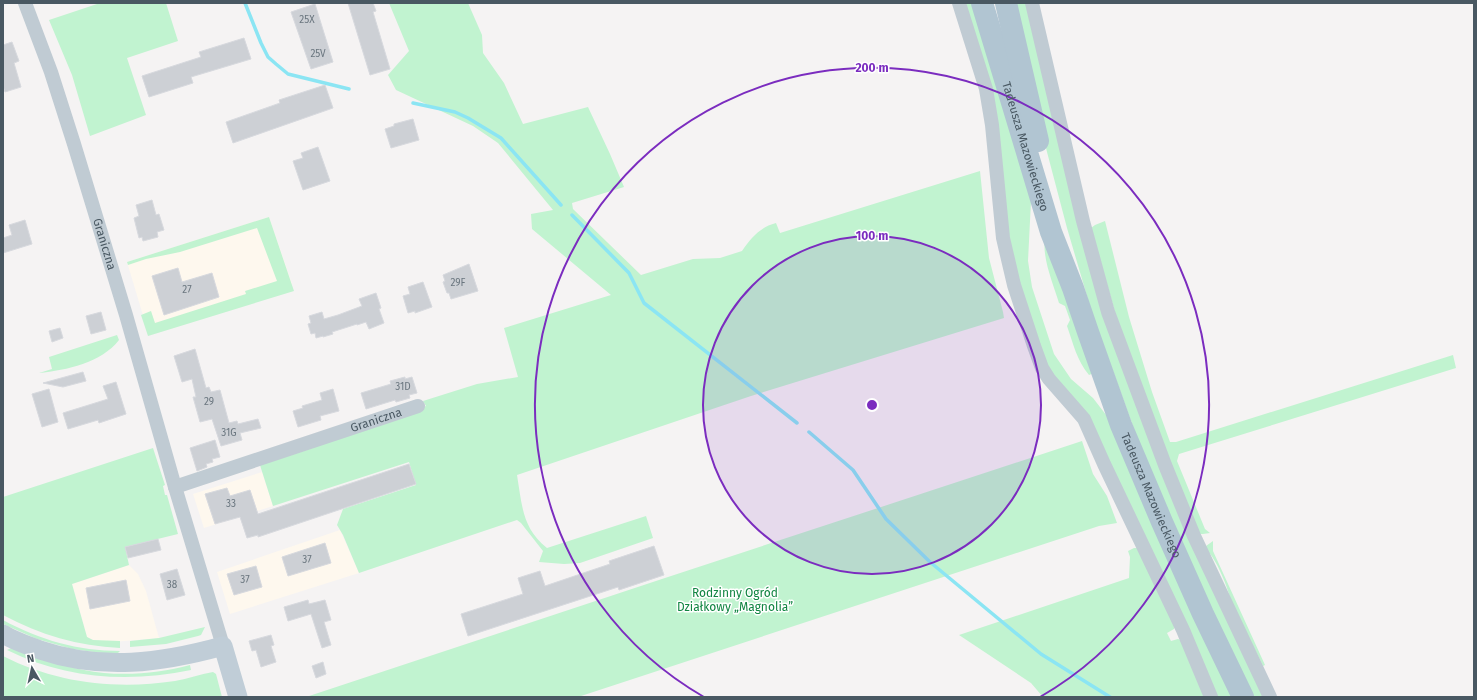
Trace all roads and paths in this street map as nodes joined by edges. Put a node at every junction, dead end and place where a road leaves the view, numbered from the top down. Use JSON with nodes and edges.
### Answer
{"nodes":[{"id":1,"x":25,"y":3,"type":"edge"},
{"id":2,"x":959,"y":3,"type":"edge"},
{"id":3,"x":982,"y":3,"type":"edge"},
{"id":4,"x":1006,"y":3,"type":"edge"},
{"id":5,"x":1032,"y":3,"type":"edge"},
{"id":6,"x":1073,"y":288,"type":"junction"},
{"id":7,"x":418,"y":406,"type":"dead end"},
{"id":8,"x":175,"y":487,"type":"junction"},
{"id":9,"x":3,"y":634,"type":"edge"},
{"id":10,"x":222,"y":646,"type":"junction"},
{"id":11,"x":238,"y":697,"type":"edge"},
{"id":12,"x":1210,"y":697,"type":"edge"},
{"id":13,"x":1243,"y":697,"type":"edge"},
{"id":14,"x":1270,"y":697,"type":"edge"}],
"edges":[{"from":1,"to":8,"type":"street","name":"Graniczna"},
{"from":2,"to":12,"type":"street"},
{"from":3,"to":6,"type":"main road","name":"Tadeusza Mazowieckiego"},
{"from":4,"to":6,"type":"main road","name":"Tadeusza Mazowieckiego"},
{"from":5,"to":14,"type":"street"},
{"from":6,"to":13,"type":"main road","name":"Tadeusza Mazowieckiego"},
{"from":7,"to":8,"type":"street","name":"Graniczna"},
{"from":8,"to":10,"type":"street","name":"Graniczna"},
{"from":9,"to":10,"type":"street"},
{"from":10,"to":11,"type":"street","name":"Graniczna"}]}
